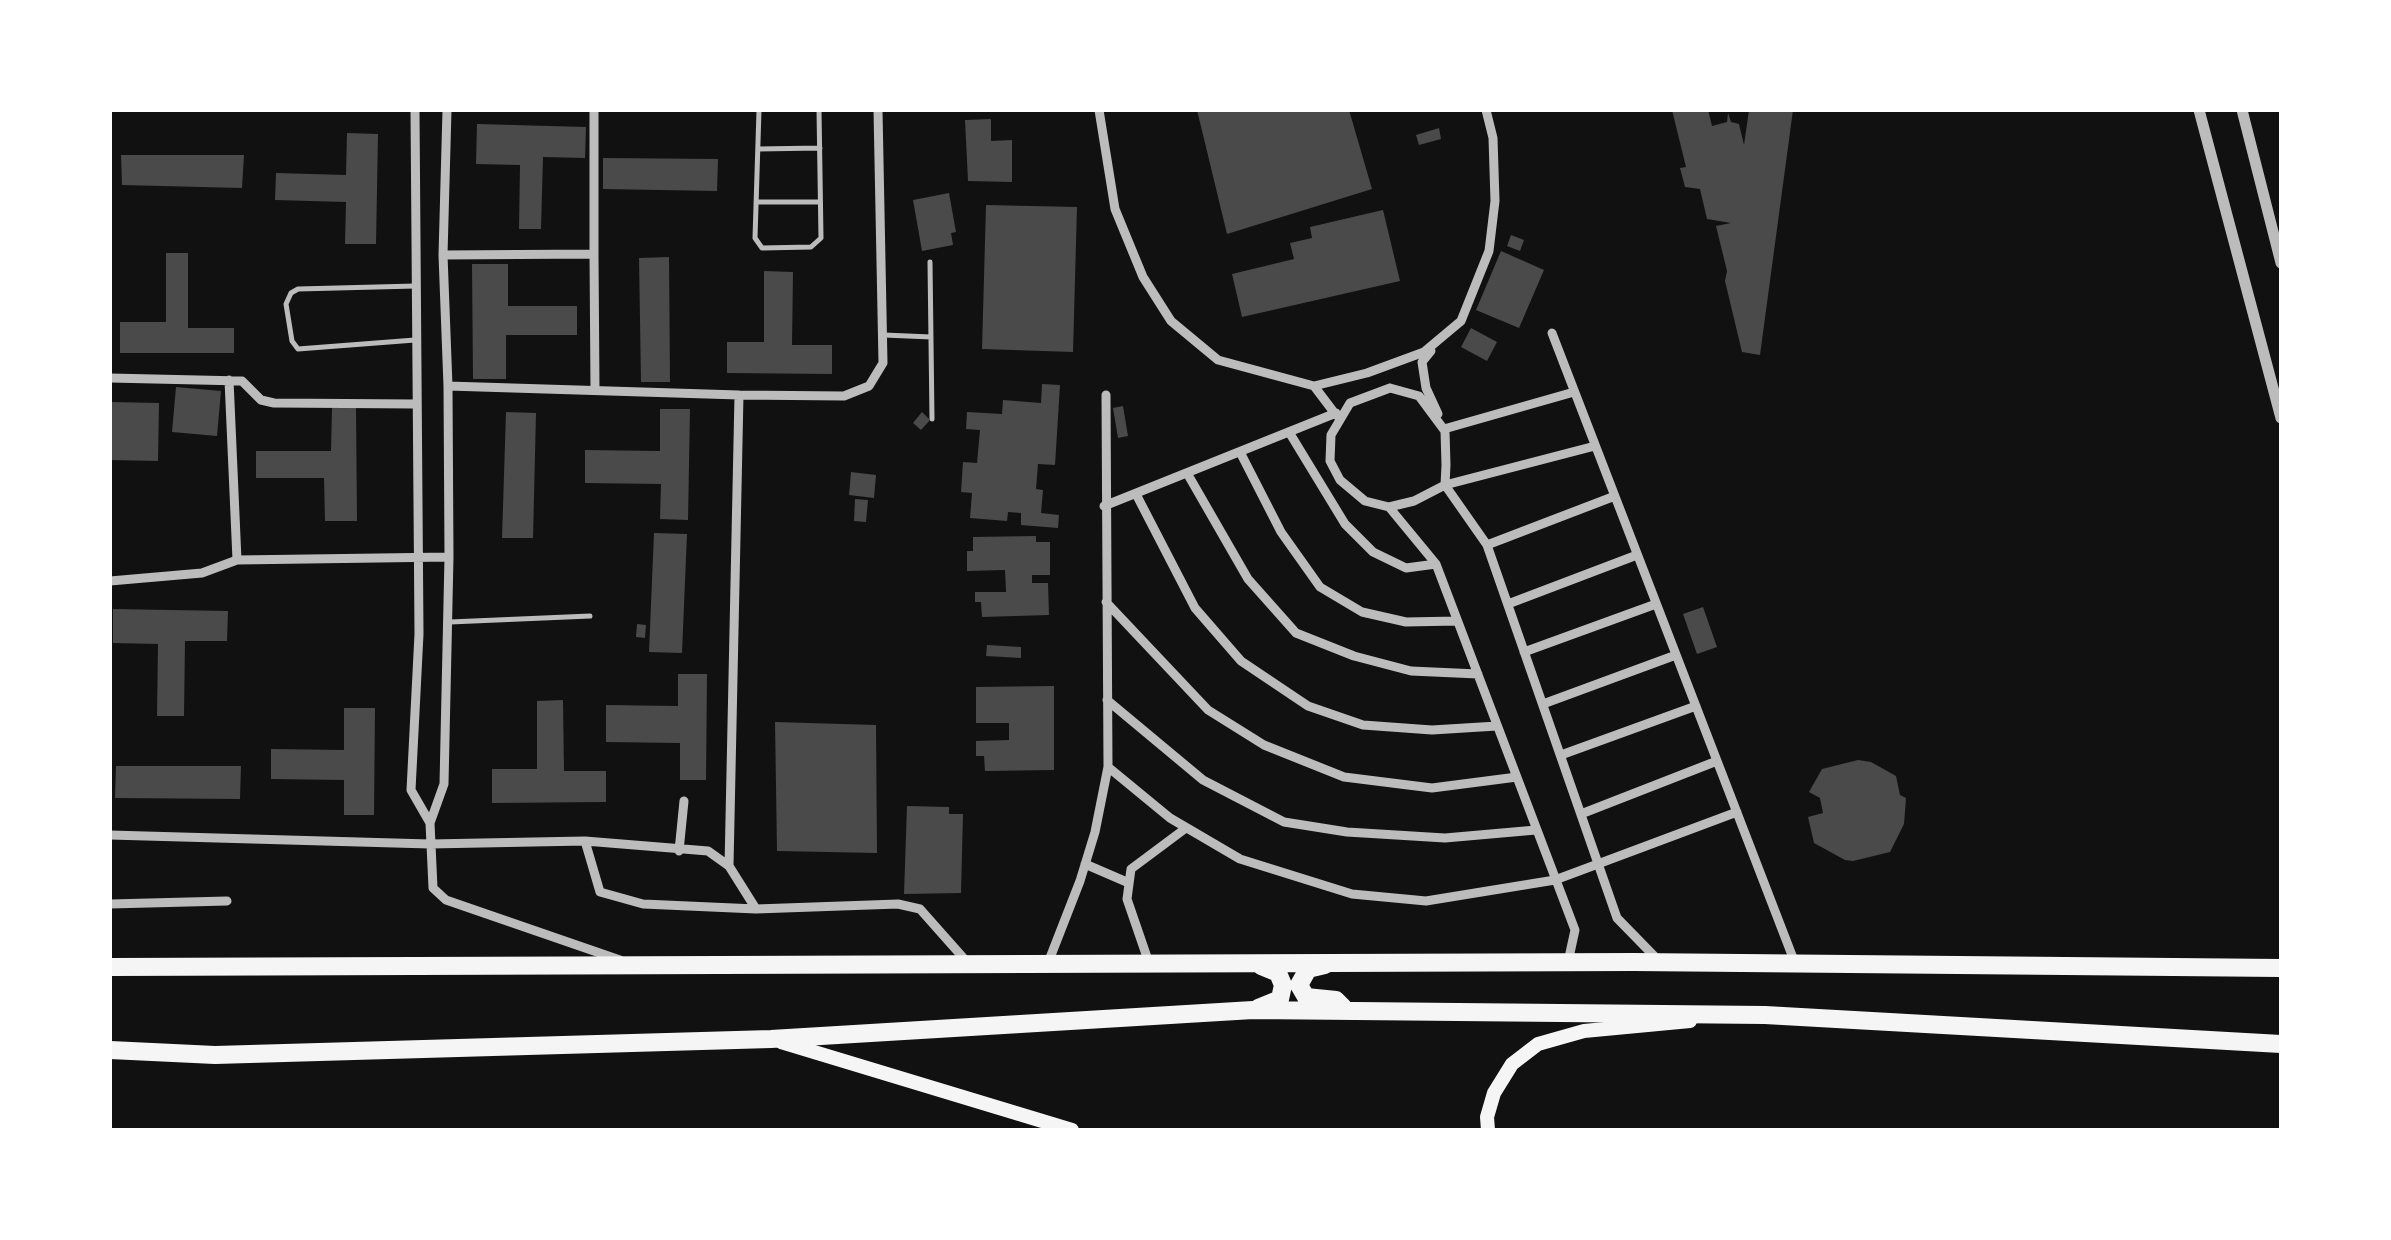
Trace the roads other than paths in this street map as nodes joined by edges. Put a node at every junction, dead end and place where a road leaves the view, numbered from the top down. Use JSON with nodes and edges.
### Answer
{"nodes":[{"id":1,"x":415,"y":110,"type":"edge"},
{"id":2,"x":448,"y":110,"type":"edge"},
{"id":3,"x":594,"y":110,"type":"edge"},
{"id":4,"x":759,"y":110,"type":"edge"},
{"id":5,"x":819,"y":110,"type":"edge"},
{"id":6,"x":878,"y":110,"type":"edge"},
{"id":7,"x":1099,"y":110,"type":"edge"},
{"id":8,"x":1486,"y":110,"type":"edge"},
{"id":9,"x":2199,"y":110,"type":"edge"},
{"id":10,"x":2242,"y":110,"type":"edge"},
{"id":11,"x":758,"y":148,"type":"junction"},
{"id":12,"x":820,"y":148,"type":"junction"},
{"id":13,"x":756,"y":202,"type":"junction"},
{"id":14,"x":820,"y":202,"type":"junction"},
{"id":15,"x":443,"y":254,"type":"junction"},
{"id":16,"x":594,"y":254,"type":"junction"},
{"id":17,"x":930,"y":262,"type":"dead end"},
{"id":18,"x":2281,"y":263,"type":"edge"},
{"id":19,"x":415,"y":286,"type":"junction"},
{"id":20,"x":1450,"y":330,"type":"junction"},
{"id":21,"x":1552,"y":334,"type":"dead end"},
{"id":22,"x":884,"y":335,"type":"junction"},
{"id":23,"x":931,"y":336,"type":"junction"},
{"id":24,"x":415,"y":340,"type":"junction"},
{"id":25,"x":110,"y":378,"type":"edge"},
{"id":26,"x":229,"y":380,"type":"junction"},
{"id":27,"x":448,"y":386,"type":"junction"},
{"id":28,"x":1314,"y":386,"type":"junction"},
{"id":29,"x":595,"y":390,"type":"junction"},
{"id":30,"x":1574,"y":392,"type":"junction"},
{"id":31,"x":738,"y":395,"type":"junction"},
{"id":32,"x":1106,"y":395,"type":"dead end"},
{"id":33,"x":415,"y":404,"type":"junction"},
{"id":34,"x":1336,"y":413,"type":"junction"},
{"id":35,"x":2281,"y":418,"type":"edge"},
{"id":36,"x":932,"y":419,"type":"dead end"},
{"id":37,"x":1445,"y":430,"type":"junction"},
{"id":38,"x":1290,"y":432,"type":"junction"},
{"id":39,"x":1332,"y":435,"type":"junction"},
{"id":40,"x":1595,"y":446,"type":"junction"},
{"id":41,"x":1240,"y":452,"type":"junction"},
{"id":42,"x":1187,"y":473,"type":"junction"},
{"id":43,"x":1445,"y":485,"type":"junction"},
{"id":44,"x":1136,"y":494,"type":"junction"},
{"id":45,"x":1614,"y":496,"type":"junction"},
{"id":46,"x":1104,"y":506,"type":"junction"},
{"id":47,"x":1389,"y":507,"type":"junction"},
{"id":48,"x":1487,"y":545,"type":"junction"},
{"id":49,"x":1638,"y":555,"type":"junction"},
{"id":50,"x":416,"y":557,"type":"junction"},
{"id":51,"x":448,"y":558,"type":"junction"},
{"id":52,"x":238,"y":560,"type":"junction"},
{"id":53,"x":1436,"y":564,"type":"junction"},
{"id":54,"x":110,"y":581,"type":"edge"},
{"id":55,"x":1106,"y":602,"type":"junction"},
{"id":56,"x":1508,"y":604,"type":"junction"},
{"id":57,"x":1656,"y":604,"type":"junction"},
{"id":58,"x":590,"y":616,"type":"dead end"},
{"id":59,"x":1457,"y":621,"type":"junction"},
{"id":60,"x":447,"y":622,"type":"junction"},
{"id":61,"x":1524,"y":652,"type":"junction"},
{"id":62,"x":1676,"y":655,"type":"junction"},
{"id":63,"x":1478,"y":674,"type":"junction"},
{"id":64,"x":1107,"y":700,"type":"junction"},
{"id":65,"x":1542,"y":704,"type":"junction"},
{"id":66,"x":1696,"y":706,"type":"junction"},
{"id":67,"x":1497,"y":726,"type":"junction"},
{"id":68,"x":1560,"y":755,"type":"junction"},
{"id":69,"x":1717,"y":761,"type":"junction"},
{"id":70,"x":1108,"y":768,"type":"junction"},
{"id":71,"x":1517,"y":777,"type":"junction"},
{"id":72,"x":684,"y":801,"type":"dead end"},
{"id":73,"x":1737,"y":812,"type":"junction"},
{"id":74,"x":1581,"y":814,"type":"junction"},
{"id":75,"x":430,"y":823,"type":"junction"},
{"id":76,"x":1186,"y":828,"type":"junction"},
{"id":77,"x":1536,"y":830,"type":"junction"},
{"id":78,"x":110,"y":835,"type":"edge"},
{"id":79,"x":584,"y":841,"type":"junction"},
{"id":80,"x":430,"y":844,"type":"junction"},
{"id":81,"x":679,"y":851,"type":"junction"},
{"id":82,"x":1085,"y":864,"type":"junction"},
{"id":83,"x":1598,"y":864,"type":"junction"},
{"id":84,"x":729,"y":866,"type":"junction"},
{"id":85,"x":1556,"y":880,"type":"junction"},
{"id":86,"x":1129,"y":882,"type":"junction"},
{"id":87,"x":226,"y":901,"type":"dead end"},
{"id":88,"x":110,"y":904,"type":"edge"},
{"id":89,"x":756,"y":910,"type":"junction"},
{"id":90,"x":967,"y":962,"type":"junction"},
{"id":91,"x":1568,"y":962,"type":"junction"},
{"id":92,"x":1660,"y":962,"type":"junction"},
{"id":93,"x":1149,"y":963,"type":"junction"},
{"id":94,"x":1238,"y":963,"type":"junction"},
{"id":95,"x":1335,"y":963,"type":"junction"},
{"id":96,"x":1795,"y":963,"type":"junction"},
{"id":97,"x":633,"y":964,"type":"junction"},
{"id":98,"x":1048,"y":964,"type":"junction"},
{"id":99,"x":110,"y":967,"type":"edge"},
{"id":100,"x":2281,"y":968,"type":"edge"},
{"id":101,"x":1253,"y":1010,"type":"junction"},
{"id":102,"x":1348,"y":1011,"type":"junction"},
{"id":103,"x":1764,"y":1015,"type":"junction"},
{"id":104,"x":770,"y":1039,"type":"junction"},
{"id":105,"x":2281,"y":1044,"type":"edge"},
{"id":106,"x":110,"y":1050,"type":"edge"},
{"id":107,"x":1072,"y":1130,"type":"edge"},
{"id":108,"x":1488,"y":1130,"type":"edge"}],
"edges":[{"from":1,"to":19,"type":"street"},
{"from":2,"to":15,"type":"street"},
{"from":3,"to":16,"type":"street"},
{"from":4,"to":11,"type":"lane"},
{"from":5,"to":12,"type":"lane"},
{"from":6,"to":22,"type":"street"},
{"from":7,"to":28,"type":"street"},
{"from":8,"to":20,"type":"street"},
{"from":9,"to":35,"type":"street"},
{"from":10,"to":18,"type":"street"},
{"from":11,"to":12,"type":"lane"},
{"from":11,"to":13,"type":"lane"},
{"from":12,"to":14,"type":"lane"},
{"from":13,"to":14,"type":"lane"},
{"from":13,"to":14,"type":"lane"},
{"from":15,"to":16,"type":"street"},
{"from":15,"to":27,"type":"street"},
{"from":16,"to":29,"type":"street"},
{"from":17,"to":23,"type":"lane"},
{"from":19,"to":24,"type":"street"},
{"from":19,"to":24,"type":"lane"},
{"from":20,"to":28,"type":"street"},
{"from":20,"to":37,"type":"street"},
{"from":21,"to":30,"type":"street"},
{"from":22,"to":23,"type":"lane"},
{"from":22,"to":31,"type":"street"},
{"from":23,"to":36,"type":"lane"},
{"from":24,"to":33,"type":"street"},
{"from":25,"to":26,"type":"street"},
{"from":26,"to":33,"type":"street"},
{"from":26,"to":52,"type":"street"},
{"from":27,"to":29,"type":"street"},
{"from":27,"to":51,"type":"street"},
{"from":28,"to":34,"type":"street"},
{"from":29,"to":31,"type":"street"},
{"from":30,"to":37,"type":"street"},
{"from":30,"to":40,"type":"street"},
{"from":31,"to":84,"type":"street"},
{"from":32,"to":46,"type":"street"},
{"from":33,"to":50,"type":"street"},
{"from":34,"to":38,"type":"street"},
{"from":34,"to":39,"type":"street"},
{"from":37,"to":39,"type":"street"},
{"from":37,"to":43,"type":"street"},
{"from":38,"to":41,"type":"street"},
{"from":38,"to":53,"type":"street"},
{"from":39,"to":47,"type":"street"},
{"from":40,"to":43,"type":"street"},
{"from":40,"to":45,"type":"street"},
{"from":41,"to":42,"type":"street"},
{"from":41,"to":59,"type":"street"},
{"from":42,"to":44,"type":"street"},
{"from":42,"to":63,"type":"street"},
{"from":43,"to":47,"type":"street"},
{"from":43,"to":48,"type":"street"},
{"from":44,"to":46,"type":"street"},
{"from":44,"to":67,"type":"street"},
{"from":45,"to":48,"type":"street"},
{"from":45,"to":49,"type":"street"},
{"from":46,"to":55,"type":"street"},
{"from":47,"to":53,"type":"street"},
{"from":48,"to":56,"type":"street"},
{"from":49,"to":56,"type":"street"},
{"from":49,"to":57,"type":"street"},
{"from":50,"to":51,"type":"street"},
{"from":50,"to":52,"type":"street"},
{"from":50,"to":75,"type":"street"},
{"from":51,"to":60,"type":"street"},
{"from":52,"to":54,"type":"street"},
{"from":53,"to":59,"type":"street"},
{"from":55,"to":64,"type":"street"},
{"from":55,"to":71,"type":"street"},
{"from":56,"to":61,"type":"street"},
{"from":57,"to":61,"type":"street"},
{"from":57,"to":62,"type":"street"},
{"from":58,"to":60,"type":"lane"},
{"from":59,"to":63,"type":"street"},
{"from":60,"to":75,"type":"street"},
{"from":61,"to":65,"type":"street"},
{"from":62,"to":65,"type":"street"},
{"from":62,"to":66,"type":"street"},
{"from":63,"to":67,"type":"street"},
{"from":64,"to":70,"type":"street"},
{"from":64,"to":77,"type":"street"},
{"from":65,"to":68,"type":"street"},
{"from":66,"to":68,"type":"street"},
{"from":66,"to":69,"type":"street"},
{"from":67,"to":71,"type":"street"},
{"from":68,"to":74,"type":"street"},
{"from":69,"to":73,"type":"street"},
{"from":69,"to":74,"type":"street"},
{"from":70,"to":76,"type":"street"},
{"from":70,"to":82,"type":"street"},
{"from":71,"to":77,"type":"street"},
{"from":72,"to":81,"type":"street"},
{"from":73,"to":83,"type":"street"},
{"from":73,"to":96,"type":"street"},
{"from":74,"to":83,"type":"street"},
{"from":75,"to":80,"type":"street"},
{"from":76,"to":85,"type":"street"},
{"from":76,"to":86,"type":"street"},
{"from":77,"to":85,"type":"street"},
{"from":78,"to":80,"type":"street"},
{"from":79,"to":80,"type":"street"},
{"from":79,"to":81,"type":"street"},
{"from":79,"to":89,"type":"street"},
{"from":80,"to":97,"type":"street"},
{"from":81,"to":84,"type":"street"},
{"from":82,"to":86,"type":"street"},
{"from":82,"to":98,"type":"street"},
{"from":83,"to":85,"type":"street"},
{"from":83,"to":92,"type":"street"},
{"from":84,"to":89,"type":"street"},
{"from":85,"to":91,"type":"street"},
{"from":86,"to":93,"type":"street"},
{"from":87,"to":88,"type":"street"},
{"from":89,"to":90,"type":"street"},
{"from":90,"to":97,"type":"highway"},
{"from":90,"to":98,"type":"highway"},
{"from":91,"to":92,"type":"highway"},
{"from":91,"to":95,"type":"highway"},
{"from":92,"to":96,"type":"highway"},
{"from":93,"to":94,"type":"highway"},
{"from":93,"to":98,"type":"highway"},
{"from":94,"to":95,"type":"highway"},
{"from":94,"to":101,"type":"highway"},
{"from":95,"to":102,"type":"highway"},
{"from":96,"to":100,"type":"highway"},
{"from":97,"to":99,"type":"highway"},
{"from":101,"to":102,"type":"highway"},
{"from":101,"to":104,"type":"highway"},
{"from":102,"to":103,"type":"highway"},
{"from":103,"to":105,"type":"highway"},
{"from":103,"to":108,"type":"main road"},
{"from":104,"to":106,"type":"highway"},
{"from":104,"to":107,"type":"main road"}]}
